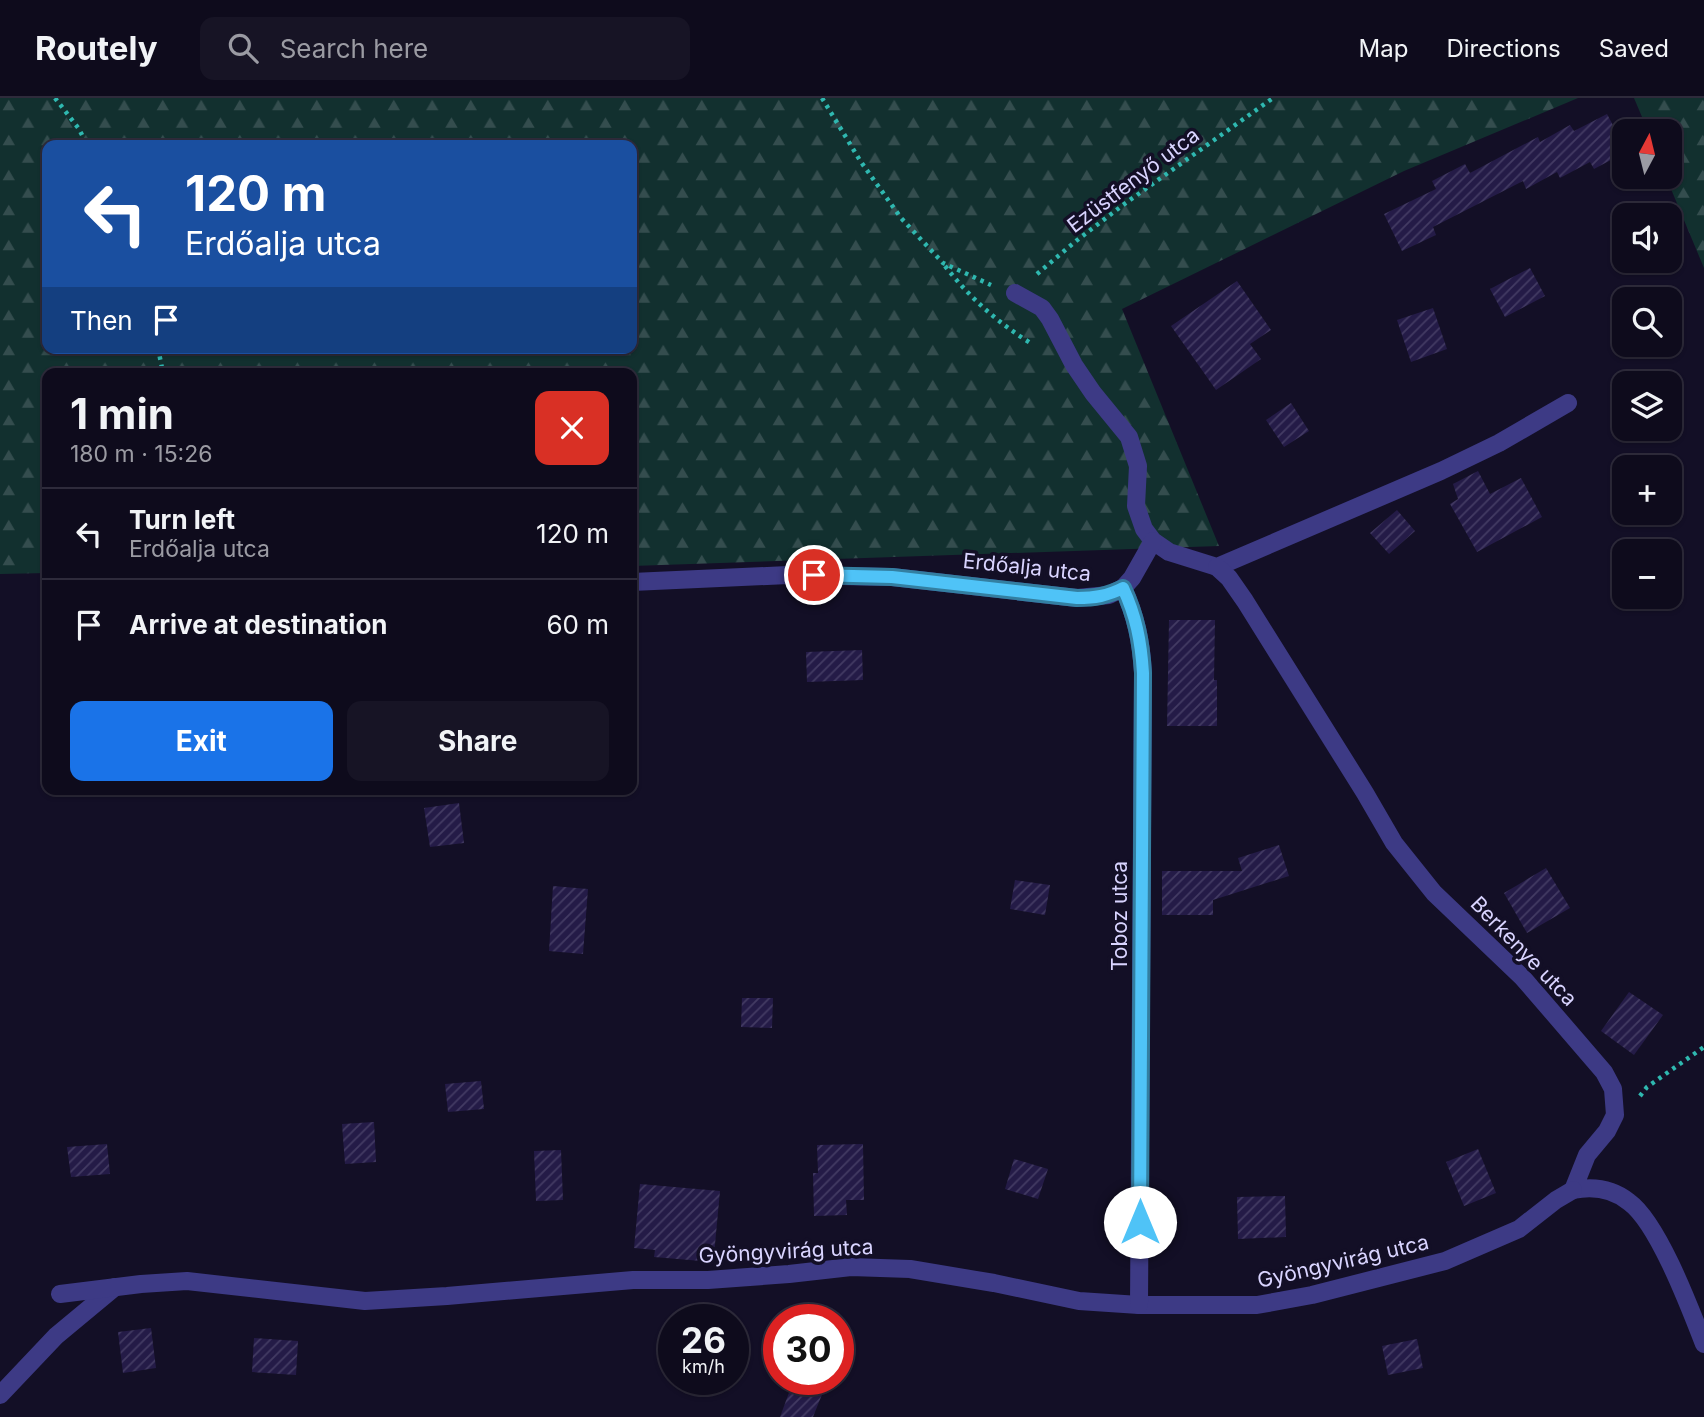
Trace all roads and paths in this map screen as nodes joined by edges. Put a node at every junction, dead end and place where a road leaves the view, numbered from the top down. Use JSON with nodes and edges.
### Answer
{"nodes":[{"id":1,"x":55,"y":98,"type":"edge"},
{"id":2,"x":822,"y":98,"type":"edge"},
{"id":3,"x":1273,"y":98,"type":"edge"},
{"id":4,"x":84,"y":140,"type":"edge"},
{"id":5,"x":943,"y":263,"type":"junction"},
{"id":6,"x":1016,"y":293,"type":"junction"},
{"id":7,"x":1038,"y":348,"type":"dead end"},
{"id":8,"x":1568,"y":403,"type":"dead end"},
{"id":9,"x":1153,"y":541,"type":"junction"},
{"id":10,"x":1217,"y":567,"type":"junction"},
{"id":11,"x":637,"y":582,"type":"edge"},
{"id":12,"x":1123,"y":588,"type":"junction"},
{"id":13,"x":1704,"y":1047,"type":"edge"},
{"id":14,"x":1615,"y":1115,"type":"junction"},
{"id":15,"x":1573,"y":1190,"type":"junction"},
{"id":16,"x":115,"y":1287,"type":"junction"},
{"id":17,"x":60,"y":1294,"type":"dead end"},
{"id":18,"x":1139,"y":1305,"type":"junction"},
{"id":19,"x":1704,"y":1344,"type":"edge"},
{"id":20,"x":0,"y":1395,"type":"edge"}],
"edges":[{"from":1,"to":4,"type":"path"},
{"from":2,"to":5,"type":"path"},
{"from":3,"to":6,"type":"path","name":"Ezüstfenyő utca"},
{"from":5,"to":6,"type":"path"},
{"from":5,"to":7,"type":"path"},
{"from":6,"to":9,"type":"street"},
{"from":8,"to":10,"type":"street"},
{"from":9,"to":10,"type":"street"},
{"from":9,"to":12,"type":"street"},
{"from":10,"to":14,"type":"street","name":"Berkenye utca"},
{"from":11,"to":12,"type":"street","name":"Erdőalja utca"},
{"from":12,"to":18,"type":"street","name":"Toboz utca"},
{"from":13,"to":14,"type":"path"},
{"from":14,"to":15,"type":"street"},
{"from":15,"to":18,"type":"street","name":"Gyöngyvirág utca"},
{"from":15,"to":19,"type":"street"},
{"from":16,"to":17,"type":"street","name":"Gyöngyvirág utca"},
{"from":16,"to":18,"type":"street","name":"Gyöngyvirág utca"},
{"from":16,"to":20,"type":"street"}]}
